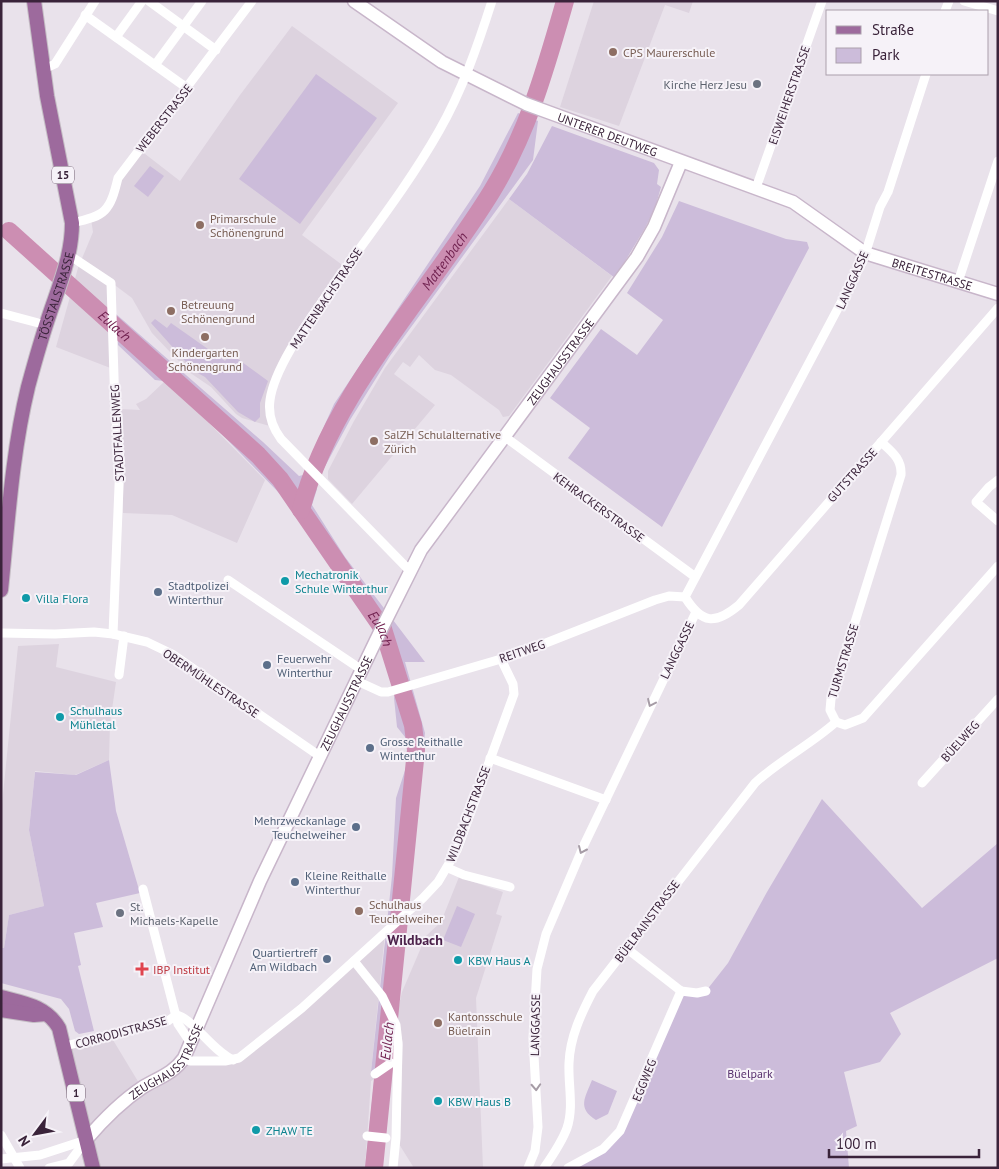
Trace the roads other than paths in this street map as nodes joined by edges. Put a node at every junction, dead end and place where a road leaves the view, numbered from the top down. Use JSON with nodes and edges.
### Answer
{"nodes":[{"id":1,"x":34,"y":1,"type":"edge"},
{"id":2,"x":95,"y":1,"type":"edge"},
{"id":3,"x":142,"y":1,"type":"edge"},
{"id":4,"x":149,"y":1,"type":"edge"},
{"id":5,"x":202,"y":1,"type":"edge"},
{"id":6,"x":252,"y":1,"type":"edge"},
{"id":7,"x":354,"y":1,"type":"edge"},
{"id":8,"x":492,"y":1,"type":"edge"},
{"id":9,"x":822,"y":1,"type":"edge"},
{"id":10,"x":964,"y":1,"type":"edge"},
{"id":11,"x":998,"y":11,"type":"edge"},
{"id":12,"x":85,"y":15,"type":"junction"},
{"id":13,"x":184,"y":26,"type":"junction"},
{"id":14,"x":116,"y":37,"type":"junction"},
{"id":15,"x":216,"y":50,"type":"junction"},
{"id":16,"x":155,"y":65,"type":"junction"},
{"id":17,"x":44,"y":69,"type":"junction"},
{"id":18,"x":926,"y":75,"type":"edge"},
{"id":19,"x":465,"y":76,"type":"junction"},
{"id":20,"x":187,"y":88,"type":"junction"},
{"id":21,"x":998,"y":161,"type":"edge"},
{"id":22,"x":681,"y":162,"type":"junction"},
{"id":23,"x":756,"y":188,"type":"junction"},
{"id":24,"x":72,"y":223,"type":"junction"},
{"id":25,"x":865,"y":253,"type":"junction"},
{"id":26,"x":69,"y":255,"type":"junction"},
{"id":27,"x":958,"y":282,"type":"junction"},
{"id":28,"x":998,"y":294,"type":"edge"},
{"id":29,"x":998,"y":308,"type":"edge"},
{"id":30,"x":1,"y":313,"type":"edge"},
{"id":31,"x":46,"y":326,"type":"junction"},
{"id":32,"x":505,"y":437,"type":"junction"},
{"id":33,"x":881,"y":442,"type":"junction"},
{"id":34,"x":998,"y":480,"type":"edge"},
{"id":35,"x":998,"y":520,"type":"edge"},
{"id":36,"x":998,"y":566,"type":"edge"},
{"id":37,"x":410,"y":571,"type":"junction"},
{"id":38,"x":694,"y":576,"type":"junction"},
{"id":39,"x":228,"y":580,"type":"dead end"},
{"id":40,"x":1,"y":590,"type":"edge"},
{"id":41,"x":685,"y":596,"type":"junction"},
{"id":42,"x":696,"y":612,"type":"junction"},
{"id":43,"x":1,"y":634,"type":"edge"},
{"id":44,"x":113,"y":634,"type":"junction"},
{"id":45,"x":124,"y":636,"type":"junction"},
{"id":46,"x":501,"y":659,"type":"junction"},
{"id":47,"x":119,"y":675,"type":"dead end"},
{"id":48,"x":360,"y":675,"type":"junction"},
{"id":49,"x":996,"y":704,"type":"edge"},
{"id":50,"x":836,"y":722,"type":"junction"},
{"id":51,"x":321,"y":757,"type":"junction"},
{"id":52,"x":490,"y":758,"type":"junction"},
{"id":53,"x":922,"y":783,"type":"dead end"},
{"id":54,"x":606,"y":800,"type":"junction"},
{"id":55,"x":448,"y":868,"type":"junction"},
{"id":56,"x":510,"y":887,"type":"dead end"},
{"id":57,"x":144,"y":889,"type":"dead end"},
{"id":58,"x":626,"y":948,"type":"junction"},
{"id":59,"x":354,"y":961,"type":"junction"},
{"id":60,"x":706,"y":991,"type":"dead end"},
{"id":61,"x":681,"y":992,"type":"junction"},
{"id":62,"x":1,"y":997,"type":"edge"},
{"id":63,"x":1,"y":1010,"type":"edge"},
{"id":64,"x":47,"y":1014,"type":"junction"},
{"id":65,"x":176,"y":1015,"type":"junction"},
{"id":66,"x":196,"y":1029,"type":"junction"},
{"id":67,"x":190,"y":1042,"type":"junction"},
{"id":68,"x":207,"y":1042,"type":"junction"},
{"id":69,"x":65,"y":1046,"type":"junction"},
{"id":70,"x":184,"y":1058,"type":"junction"},
{"id":71,"x":200,"y":1060,"type":"junction"},
{"id":72,"x":233,"y":1060,"type":"junction"},
{"id":73,"x":391,"y":1063,"type":"dead end"},
{"id":74,"x":375,"y":1074,"type":"dead end"},
{"id":75,"x":1,"y":1135,"type":"edge"},
{"id":76,"x":367,"y":1136,"type":"dead end"},
{"id":77,"x":386,"y":1138,"type":"dead end"},
{"id":78,"x":86,"y":1140,"type":"junction"},
{"id":79,"x":1,"y":1159,"type":"edge"},
{"id":80,"x":14,"y":1159,"type":"junction"},
{"id":81,"x":20,"y":1168,"type":"edge"},
{"id":82,"x":49,"y":1168,"type":"edge"},
{"id":83,"x":94,"y":1168,"type":"edge"},
{"id":84,"x":393,"y":1168,"type":"edge"},
{"id":85,"x":528,"y":1168,"type":"edge"},
{"id":86,"x":544,"y":1168,"type":"edge"},
{"id":87,"x":568,"y":1168,"type":"edge"}],
"edges":[{"from":1,"to":17,"type":"main road","name":"TÖSSTALSTRASSE","number":"15"},
{"from":2,"to":12,"type":"street"},
{"from":3,"to":14,"type":"street"},
{"from":4,"to":13,"type":"street"},
{"from":5,"to":13,"type":"street"},
{"from":6,"to":15,"type":"street","name":"WEBERSTRASSE"},
{"from":7,"to":19,"type":"street","name":"UNTERER DEUTWEG"},
{"from":8,"to":19,"type":"street","name":"MATTENBACHSTRASSE"},
{"from":9,"to":23,"type":"street","name":"EISWEIHERSTRASSE"},
{"from":10,"to":11,"type":"street"},
{"from":12,"to":14,"type":"street"},
{"from":12,"to":17,"type":"street"},
{"from":13,"to":15,"type":"street"},
{"from":13,"to":16,"type":"street"},
{"from":14,"to":16,"type":"street"},
{"from":15,"to":20,"type":"street","name":"WEBERSTRASSE"},
{"from":16,"to":20,"type":"street"},
{"from":17,"to":24,"type":"main road","name":"TÖSSTALSTRASSE","number":"15"},
{"from":18,"to":25,"type":"street","name":"LANGGASSE"},
{"from":19,"to":22,"type":"street","name":"UNTERER DEUTWEG"},
{"from":19,"to":37,"type":"street","name":"MATTENBACHSTRASSE"},
{"from":20,"to":24,"type":"street","name":"WEBERSTRASSE"},
{"from":21,"to":27,"type":"street"},
{"from":22,"to":23,"type":"street","name":"UNTERER DEUTWEG"},
{"from":22,"to":32,"type":"street","name":"ZEUGHAUSSTRASSE"},
{"from":23,"to":25,"type":"street","name":"UNTERER DEUTWEG"},
{"from":24,"to":26,"type":"main road","name":"TÖSSTALSTRASSE","number":"15"},
{"from":25,"to":27,"type":"street","name":"BREITESTRASSE"},
{"from":25,"to":38,"type":"street","name":"LANGGASSE"},
{"from":26,"to":31,"type":"main road","name":"TÖSSTALSTRASSE","number":"15"},
{"from":26,"to":44,"type":"street","name":"STADTFALLENWEG"},
{"from":27,"to":28,"type":"street","name":"BREITESTRASSE"},
{"from":29,"to":33,"type":"street","name":"GUTSTRASSE"},
{"from":30,"to":31,"type":"street"},
{"from":31,"to":40,"type":"main road","name":"TÖSSTALSTRASSE","number":"15"},
{"from":32,"to":37,"type":"street","name":"ZEUGHAUSSTRASSE"},
{"from":32,"to":38,"type":"street","name":"KEHRACKERSTRASSE"},
{"from":33,"to":42,"type":"street","name":"GUTSTRASSE"},
{"from":33,"to":50,"type":"street","name":"TURMSTRASSE"},
{"from":34,"to":35,"type":"street"},
{"from":36,"to":50,"type":"street"},
{"from":37,"to":48,"type":"street","name":"ZEUGHAUSSTRASSE"},
{"from":38,"to":41,"type":"street","name":"LANGGASSE"},
{"from":39,"to":48,"type":"street","name":"REITWEG"},
{"from":41,"to":42,"type":"street","name":"LANGGASSE"},
{"from":41,"to":46,"type":"street","name":"REITWEG"},
{"from":42,"to":54,"type":"street","name":"LANGGASSE","one_way":true},
{"from":43,"to":44,"type":"street","name":"OBERMÜHLESTRASSE"},
{"from":44,"to":45,"type":"street","name":"OBERMÜHLESTRASSE"},
{"from":45,"to":47,"type":"street"},
{"from":45,"to":51,"type":"street","name":"OBERMÜHLESTRASSE"},
{"from":46,"to":48,"type":"street","name":"REITWEG"},
{"from":46,"to":52,"type":"street","name":"WILDBACHSTRASSE"},
{"from":48,"to":51,"type":"street","name":"ZEUGHAUSSTRASSE"},
{"from":49,"to":53,"type":"street","name":"BÜELWEG"},
{"from":50,"to":58,"type":"street","name":"BÜELRAINSTRASSE"},
{"from":51,"to":66,"type":"street","name":"ZEUGHAUSSTRASSE"},
{"from":52,"to":54,"type":"street"},
{"from":52,"to":55,"type":"street","name":"WILDBACHSTRASSE"},
{"from":54,"to":85,"type":"street","name":"LANGGASSE","one_way":true},
{"from":55,"to":56,"type":"street"},
{"from":55,"to":59,"type":"street","name":"WILDBACHSTRASSE"},
{"from":57,"to":65,"type":"street"},
{"from":58,"to":61,"type":"street"},
{"from":58,"to":86,"type":"street","name":"BÜELRAINSTRASSE"},
{"from":59,"to":72,"type":"street","name":"WILDBACHSTRASSE"},
{"from":59,"to":84,"type":"street"},
{"from":60,"to":61,"type":"street"},
{"from":61,"to":87,"type":"street","name":"EGGWEG"},
{"from":62,"to":64,"type":"main road","number":"1"},
{"from":63,"to":64,"type":"main road"},
{"from":64,"to":69,"type":"main road","number":"1"},
{"from":65,"to":66,"type":"street"},
{"from":65,"to":67,"type":"street"},
{"from":65,"to":69,"type":"street","name":"CORRODISTRASSE"},
{"from":66,"to":67,"type":"street","name":"ZEUGHAUSSTRASSE"},
{"from":66,"to":68,"type":"street"},
{"from":67,"to":70,"type":"street","name":"ZEUGHAUSSTRASSE"},
{"from":68,"to":71,"type":"street"},
{"from":68,"to":72,"type":"street"},
{"from":69,"to":78,"type":"main road","number":"1"},
{"from":70,"to":71,"type":"street"},
{"from":70,"to":78,"type":"street","name":"ZEUGHAUSSTRASSE"},
{"from":71,"to":72,"type":"street"},
{"from":73,"to":74,"type":"street"},
{"from":75,"to":80,"type":"street"},
{"from":76,"to":77,"type":"street"},
{"from":78,"to":80,"type":"street"},
{"from":78,"to":82,"type":"street"},
{"from":78,"to":83,"type":"main road","number":"1"},
{"from":79,"to":80,"type":"street"},
{"from":80,"to":81,"type":"street"}]}
